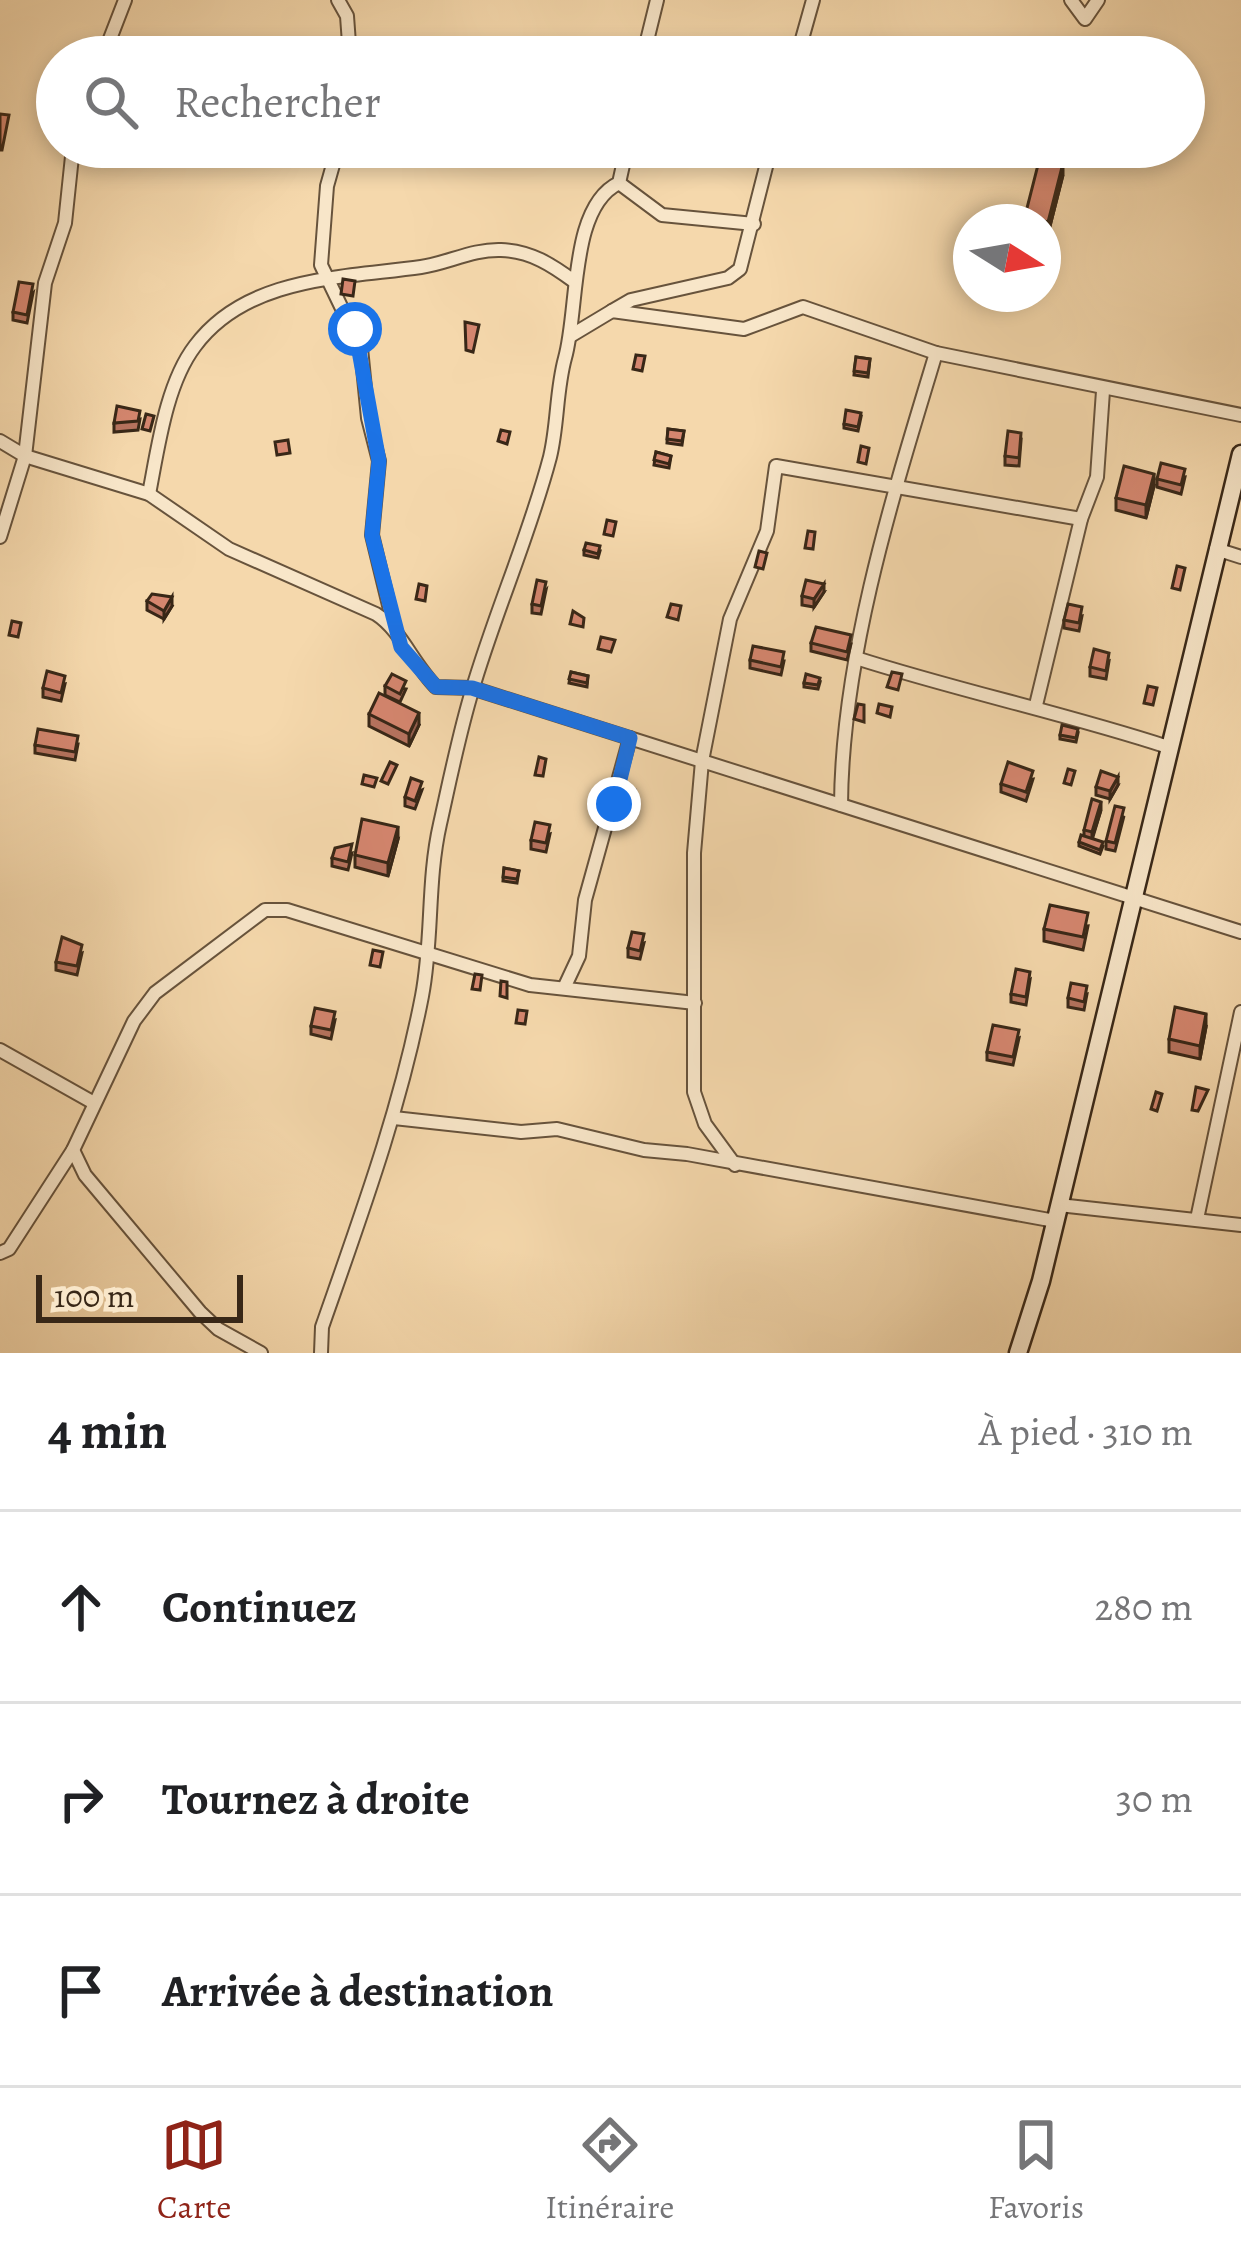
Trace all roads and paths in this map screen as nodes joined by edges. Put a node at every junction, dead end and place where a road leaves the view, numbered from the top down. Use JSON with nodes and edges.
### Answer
{"nodes":[{"id":1,"x":125,"y":0,"type":"edge"},
{"id":2,"x":338,"y":0,"type":"edge"},
{"id":3,"x":657,"y":0,"type":"edge"},
{"id":4,"x":813,"y":0,"type":"edge"},
{"id":5,"x":1071,"y":0,"type":"edge"},
{"id":6,"x":1098,"y":0,"type":"edge"},
{"id":7,"x":111,"y":36,"type":"edge"},
{"id":8,"x":348,"y":36,"type":"edge"},
{"id":9,"x":648,"y":36,"type":"edge"},
{"id":10,"x":803,"y":36,"type":"edge"},
{"id":11,"x":71,"y":168,"type":"edge"},
{"id":12,"x":332,"y":168,"type":"edge"},
{"id":13,"x":622,"y":168,"type":"edge"},
{"id":14,"x":766,"y":168,"type":"edge"},
{"id":15,"x":619,"y":183,"type":"junction"},
{"id":16,"x":754,"y":224,"type":"junction"},
{"id":17,"x":323,"y":278,"type":"junction"},
{"id":18,"x":575,"y":282,"type":"junction"},
{"id":19,"x":612,"y":310,"type":"junction"},
{"id":20,"x":572,"y":336,"type":"junction"},
{"id":21,"x":936,"y":353,"type":"junction"},
{"id":22,"x":1103,"y":391,"type":"junction"},
{"id":23,"x":1241,"y":415,"type":"edge"},
{"id":24,"x":0,"y":441,"type":"edge"},
{"id":25,"x":1241,"y":454,"type":"edge"},
{"id":26,"x":25,"y":456,"type":"junction"},
{"id":27,"x":898,"y":486,"type":"junction"},
{"id":28,"x":149,"y":494,"type":"junction"},
{"id":29,"x":1081,"y":519,"type":"junction"},
{"id":30,"x":0,"y":537,"type":"edge"},
{"id":31,"x":1216,"y":549,"type":"junction"},
{"id":32,"x":1241,"y":557,"type":"edge"},
{"id":33,"x":394,"y":626,"type":"junction"},
{"id":34,"x":856,"y":658,"type":"junction"},
{"id":35,"x":472,"y":688,"type":"junction"},
{"id":36,"x":1036,"y":705,"type":"junction"},
{"id":37,"x":630,"y":738,"type":"junction"},
{"id":38,"x":1168,"y":747,"type":"junction"},
{"id":39,"x":702,"y":761,"type":"junction"},
{"id":40,"x":842,"y":806,"type":"junction"},
{"id":41,"x":1130,"y":897,"type":"junction"},
{"id":42,"x":1241,"y":932,"type":"edge"},
{"id":43,"x":427,"y":957,"type":"junction"},
{"id":44,"x":565,"y":986,"type":"junction"},
{"id":45,"x":695,"y":1003,"type":"junction"},
{"id":46,"x":1241,"y":1012,"type":"edge"},
{"id":47,"x":0,"y":1050,"type":"edge"},
{"id":48,"x":94,"y":1103,"type":"junction"},
{"id":49,"x":394,"y":1118,"type":"junction"},
{"id":50,"x":73,"y":1150,"type":"junction"},
{"id":51,"x":735,"y":1165,"type":"junction"},
{"id":52,"x":1057,"y":1213,"type":"junction"},
{"id":53,"x":1197,"y":1219,"type":"junction"},
{"id":54,"x":1241,"y":1225,"type":"edge"},
{"id":55,"x":0,"y":1253,"type":"edge"},
{"id":56,"x":261,"y":1353,"type":"edge"},
{"id":57,"x":321,"y":1353,"type":"edge"},
{"id":58,"x":1018,"y":1353,"type":"edge"}],
"edges":[{"from":1,"to":7,"type":"street"},
{"from":2,"to":8,"type":"street"},
{"from":3,"to":9,"type":"street"},
{"from":4,"to":10,"type":"street"},
{"from":5,"to":6,"type":"street"},
{"from":11,"to":26,"type":"street"},
{"from":12,"to":17,"type":"street"},
{"from":13,"to":15,"type":"street"},
{"from":14,"to":16,"type":"street"},
{"from":15,"to":16,"type":"street"},
{"from":15,"to":18,"type":"street"},
{"from":16,"to":19,"type":"street"},
{"from":17,"to":18,"type":"street"},
{"from":17,"to":28,"type":"street"},
{"from":17,"to":33,"type":"street"},
{"from":18,"to":20,"type":"street"},
{"from":19,"to":20,"type":"street"},
{"from":19,"to":21,"type":"street"},
{"from":20,"to":35,"type":"street"},
{"from":21,"to":22,"type":"street"},
{"from":21,"to":27,"type":"street"},
{"from":22,"to":23,"type":"street"},
{"from":22,"to":29,"type":"street"},
{"from":24,"to":26,"type":"street"},
{"from":25,"to":31,"type":"street"},
{"from":26,"to":28,"type":"street"},
{"from":26,"to":30,"type":"street"},
{"from":27,"to":29,"type":"street"},
{"from":27,"to":34,"type":"street"},
{"from":27,"to":39,"type":"street"},
{"from":28,"to":33,"type":"street"},
{"from":29,"to":36,"type":"street"},
{"from":31,"to":32,"type":"street"},
{"from":31,"to":38,"type":"street"},
{"from":33,"to":35,"type":"street"},
{"from":34,"to":36,"type":"street"},
{"from":34,"to":40,"type":"street"},
{"from":35,"to":37,"type":"street"},
{"from":35,"to":43,"type":"street"},
{"from":36,"to":38,"type":"street"},
{"from":37,"to":39,"type":"street"},
{"from":37,"to":44,"type":"street"},
{"from":38,"to":41,"type":"street"},
{"from":39,"to":40,"type":"street"},
{"from":39,"to":45,"type":"street"},
{"from":40,"to":41,"type":"street"},
{"from":41,"to":42,"type":"street"},
{"from":41,"to":52,"type":"street"},
{"from":43,"to":44,"type":"street"},
{"from":43,"to":48,"type":"street"},
{"from":43,"to":49,"type":"street"},
{"from":44,"to":45,"type":"street"},
{"from":45,"to":51,"type":"street"},
{"from":46,"to":53,"type":"street"},
{"from":47,"to":48,"type":"street"},
{"from":48,"to":50,"type":"street"},
{"from":49,"to":51,"type":"street"},
{"from":49,"to":57,"type":"street"},
{"from":50,"to":55,"type":"street"},
{"from":50,"to":56,"type":"street"},
{"from":51,"to":52,"type":"street"},
{"from":52,"to":53,"type":"street"},
{"from":52,"to":58,"type":"street"},
{"from":53,"to":54,"type":"street"}]}
